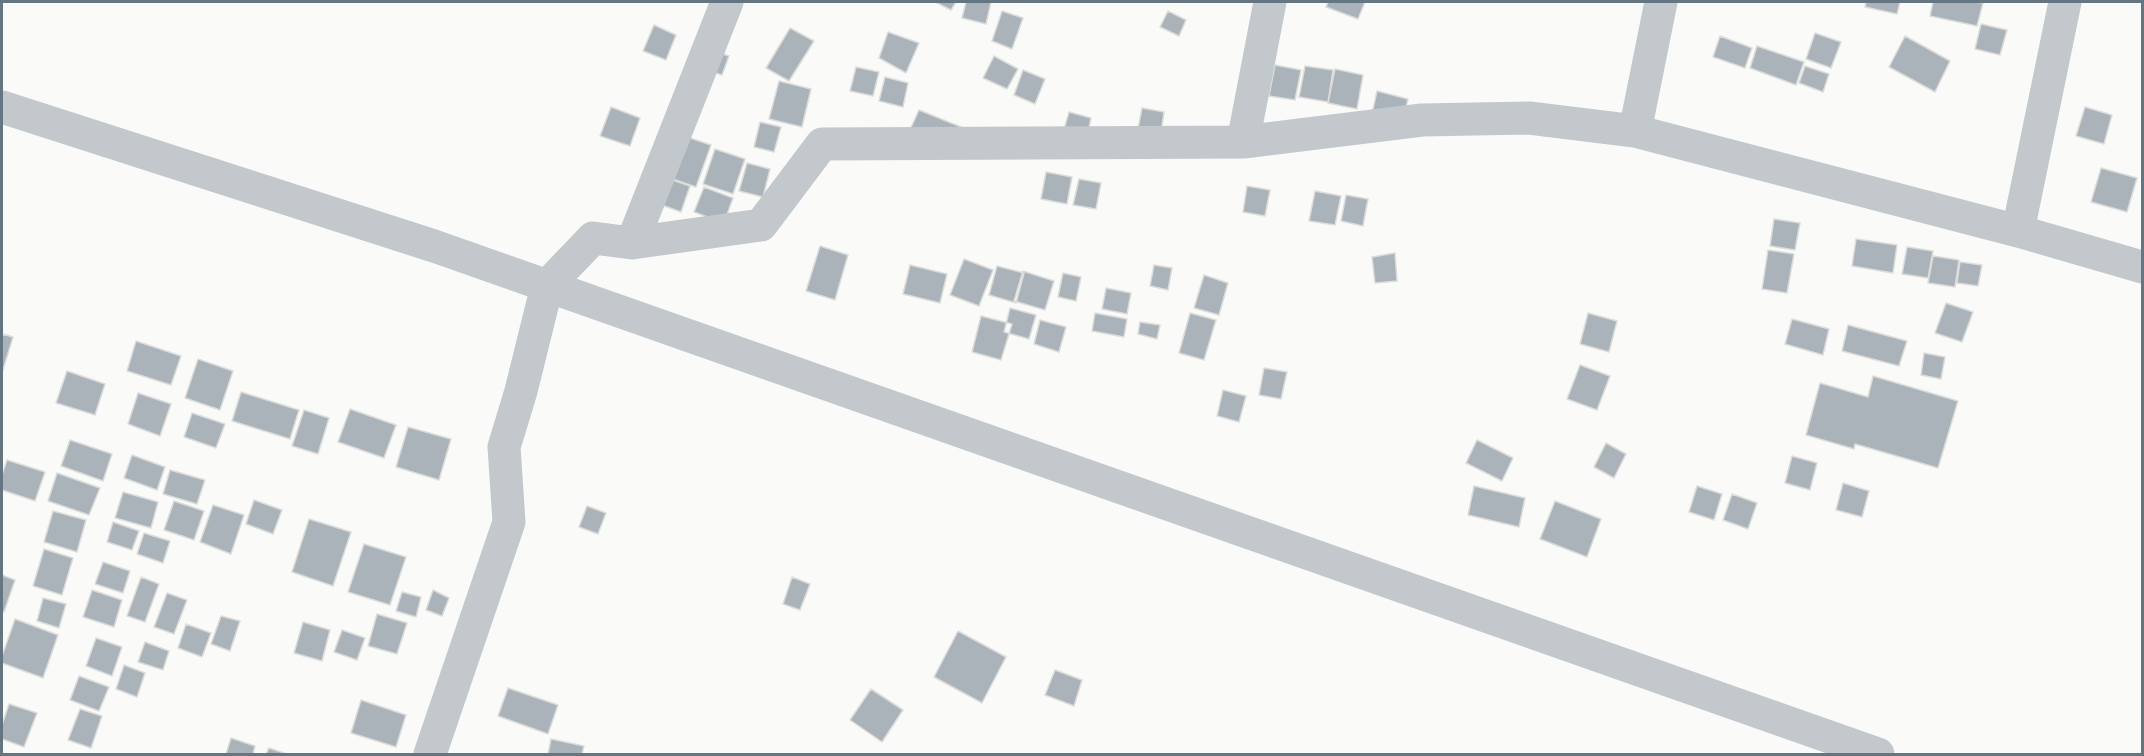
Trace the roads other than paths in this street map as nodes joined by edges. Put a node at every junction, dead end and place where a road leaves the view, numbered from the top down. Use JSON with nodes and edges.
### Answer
{"nodes":[{"id":1,"x":727,"y":2,"type":"edge"},
{"id":2,"x":1270,"y":2,"type":"edge"},
{"id":3,"x":1661,"y":2,"type":"edge"},
{"id":4,"x":2065,"y":2,"type":"edge"},
{"id":5,"x":2,"y":107,"type":"edge"},
{"id":6,"x":1635,"y":131,"type":"junction"},
{"id":7,"x":1243,"y":142,"type":"junction"},
{"id":8,"x":2018,"y":231,"type":"junction"},
{"id":9,"x":632,"y":243,"type":"junction"},
{"id":10,"x":2142,"y":267,"type":"edge"},
{"id":11,"x":547,"y":286,"type":"junction"},
{"id":12,"x":430,"y":754,"type":"edge"},
{"id":13,"x":1878,"y":754,"type":"edge"}],
"edges":[{"from":1,"to":9,"type":"street"},
{"from":2,"to":7,"type":"street"},
{"from":3,"to":6,"type":"street"},
{"from":4,"to":8,"type":"street"},
{"from":5,"to":11,"type":"street"},
{"from":6,"to":7,"type":"street"},
{"from":6,"to":8,"type":"street"},
{"from":7,"to":9,"type":"street"},
{"from":8,"to":10,"type":"street"},
{"from":9,"to":11,"type":"street"},
{"from":11,"to":12,"type":"street"},
{"from":11,"to":13,"type":"street"}]}
